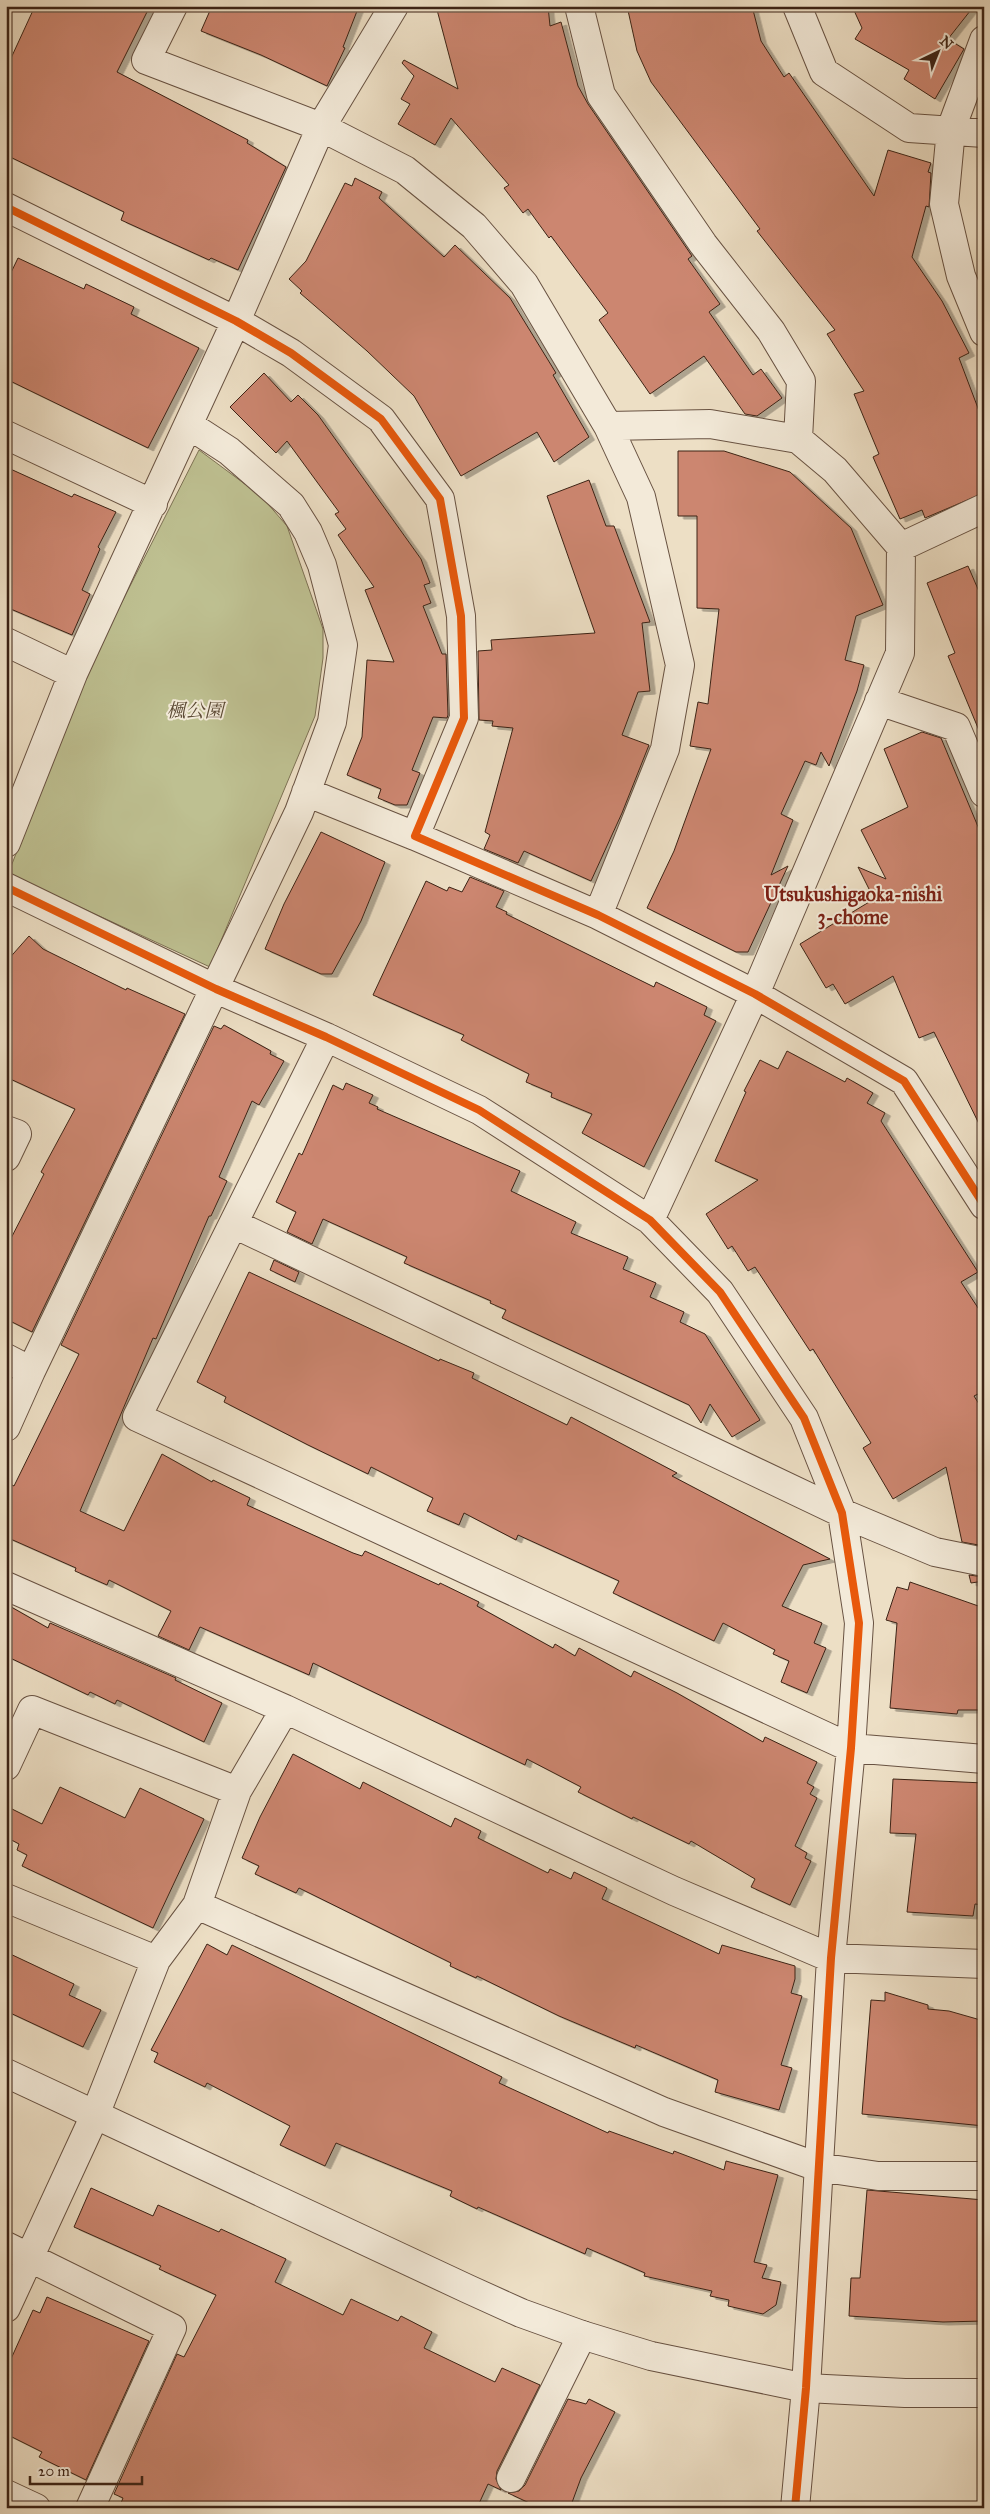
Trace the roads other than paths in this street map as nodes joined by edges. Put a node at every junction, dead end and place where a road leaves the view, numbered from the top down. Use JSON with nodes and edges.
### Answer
{"nodes":[{"id":1,"x":173,"y":6,"type":"edge"},
{"id":2,"x":394,"y":6,"type":"edge"},
{"id":3,"x":580,"y":6,"type":"edge"},
{"id":4,"x":797,"y":6,"type":"edge"},
{"id":5,"x":984,"y":40,"type":"edge"},
{"id":6,"x":321,"y":127,"type":"junction"},
{"id":7,"x":950,"y":129,"type":"junction"},
{"id":8,"x":984,"y":132,"type":"edge"},
{"id":9,"x":6,"y":207,"type":"edge"},
{"id":10,"x":236,"y":322,"type":"junction"},
{"id":11,"x":984,"y":332,"type":"edge"},
{"id":12,"x":189,"y":425,"type":"junction"},
{"id":13,"x":608,"y":426,"type":"junction"},
{"id":14,"x":6,"y":436,"type":"edge"},
{"id":15,"x":798,"y":439,"type":"junction"},
{"id":16,"x":153,"y":504,"type":"junction"},
{"id":17,"x":984,"y":508,"type":"edge"},
{"id":18,"x":901,"y":547,"type":"junction"},
{"id":19,"x":6,"y":642,"type":"edge"},
{"id":20,"x":72,"y":674,"type":"junction"},
{"id":21,"x":879,"y":701,"type":"junction"},
{"id":22,"x":306,"y":792,"type":"junction"},
{"id":23,"x":984,"y":793,"type":"edge"},
{"id":24,"x":414,"y":836,"type":"junction"},
{"id":25,"x":6,"y":842,"type":"edge"},
{"id":26,"x":6,"y":887,"type":"edge"},
{"id":27,"x":598,"y":915,"type":"junction"},
{"id":28,"x":216,"y":989,"type":"junction"},
{"id":29,"x":755,"y":994,"type":"junction"},
{"id":30,"x":326,"y":1037,"type":"junction"},
{"id":31,"x":6,"y":1130,"type":"edge"},
{"id":32,"x":6,"y":1157,"type":"edge"},
{"id":33,"x":984,"y":1204,"type":"edge"},
{"id":34,"x":650,"y":1220,"type":"junction"},
{"id":35,"x":234,"y":1224,"type":"junction"},
{"id":36,"x":6,"y":1358,"type":"edge"},
{"id":37,"x":31,"y":1371,"type":"junction"},
{"id":38,"x":6,"y":1427,"type":"edge"},
{"id":39,"x":842,"y":1513,"type":"junction"},
{"id":40,"x":984,"y":1562,"type":"edge"},
{"id":41,"x":6,"y":1586,"type":"edge"},
{"id":42,"x":285,"y":1708,"type":"junction"},
{"id":43,"x":851,"y":1748,"type":"junction"},
{"id":44,"x":984,"y":1759,"type":"edge"},
{"id":45,"x":6,"y":1766,"type":"edge"},
{"id":46,"x":236,"y":1791,"type":"junction"},
{"id":47,"x":6,"y":1898,"type":"edge"},
{"id":48,"x":197,"y":1905,"type":"junction"},
{"id":49,"x":831,"y":1958,"type":"junction"},
{"id":50,"x":156,"y":1960,"type":"junction"},
{"id":51,"x":984,"y":1964,"type":"edge"},
{"id":52,"x":6,"y":2073,"type":"edge"},
{"id":53,"x":95,"y":2115,"type":"junction"},
{"id":54,"x":818,"y":2167,"type":"junction"},
{"id":55,"x":984,"y":2176,"type":"edge"},
{"id":56,"x":6,"y":2246,"type":"edge"},
{"id":57,"x":31,"y":2258,"type":"junction"},
{"id":58,"x":6,"y":2308,"type":"edge"},
{"id":59,"x":582,"y":2335,"type":"junction"},
{"id":60,"x":806,"y":2388,"type":"junction"},
{"id":61,"x":984,"y":2393,"type":"edge"},
{"id":62,"x":511,"y":2478,"type":"dead end"},
{"id":63,"x":6,"y":2494,"type":"edge"},
{"id":64,"x":36,"y":2508,"type":"edge"},
{"id":65,"x":90,"y":2508,"type":"edge"},
{"id":66,"x":795,"y":2508,"type":"edge"}],
"edges":[{"from":1,"to":6,"type":"street"},
{"from":2,"to":6,"type":"street"},
{"from":3,"to":15,"type":"street"},
{"from":4,"to":7,"type":"street"},
{"from":5,"to":7,"type":"street"},
{"from":6,"to":10,"type":"street"},
{"from":6,"to":13,"type":"street"},
{"from":7,"to":8,"type":"street"},
{"from":7,"to":11,"type":"street"},
{"from":9,"to":10,"type":"street"},
{"from":10,"to":12,"type":"street"},
{"from":10,"to":24,"type":"street"},
{"from":12,"to":16,"type":"street"},
{"from":12,"to":22,"type":"street"},
{"from":13,"to":15,"type":"street"},
{"from":13,"to":27,"type":"street"},
{"from":14,"to":16,"type":"street"},
{"from":15,"to":18,"type":"street"},
{"from":16,"to":20,"type":"street"},
{"from":17,"to":18,"type":"street"},
{"from":18,"to":21,"type":"street"},
{"from":19,"to":20,"type":"street"},
{"from":20,"to":25,"type":"street"},
{"from":21,"to":23,"type":"street"},
{"from":21,"to":29,"type":"street"},
{"from":22,"to":24,"type":"street"},
{"from":22,"to":28,"type":"street"},
{"from":24,"to":27,"type":"street"},
{"from":26,"to":28,"type":"street"},
{"from":27,"to":29,"type":"street"},
{"from":28,"to":30,"type":"street"},
{"from":28,"to":37,"type":"street"},
{"from":29,"to":33,"type":"street"},
{"from":29,"to":34,"type":"street"},
{"from":30,"to":34,"type":"street"},
{"from":30,"to":35,"type":"street"},
{"from":31,"to":32,"type":"street"},
{"from":34,"to":39,"type":"street"},
{"from":35,"to":39,"type":"street"},
{"from":35,"to":43,"type":"street"},
{"from":36,"to":37,"type":"street"},
{"from":37,"to":38,"type":"street"},
{"from":39,"to":40,"type":"street"},
{"from":39,"to":43,"type":"street"},
{"from":41,"to":42,"type":"street"},
{"from":42,"to":46,"type":"street"},
{"from":42,"to":49,"type":"street"},
{"from":43,"to":44,"type":"street"},
{"from":43,"to":49,"type":"street"},
{"from":45,"to":46,"type":"street"},
{"from":46,"to":48,"type":"street"},
{"from":47,"to":50,"type":"street"},
{"from":48,"to":50,"type":"street"},
{"from":48,"to":54,"type":"street"},
{"from":49,"to":51,"type":"street"},
{"from":49,"to":54,"type":"street"},
{"from":50,"to":53,"type":"street"},
{"from":52,"to":53,"type":"street"},
{"from":53,"to":57,"type":"street"},
{"from":53,"to":59,"type":"street"},
{"from":54,"to":55,"type":"street"},
{"from":54,"to":60,"type":"street"},
{"from":56,"to":57,"type":"street"},
{"from":57,"to":58,"type":"street"},
{"from":57,"to":65,"type":"street"},
{"from":59,"to":60,"type":"street"},
{"from":59,"to":62,"type":"street"},
{"from":60,"to":61,"type":"street"},
{"from":60,"to":66,"type":"street"},
{"from":63,"to":64,"type":"street"}]}
